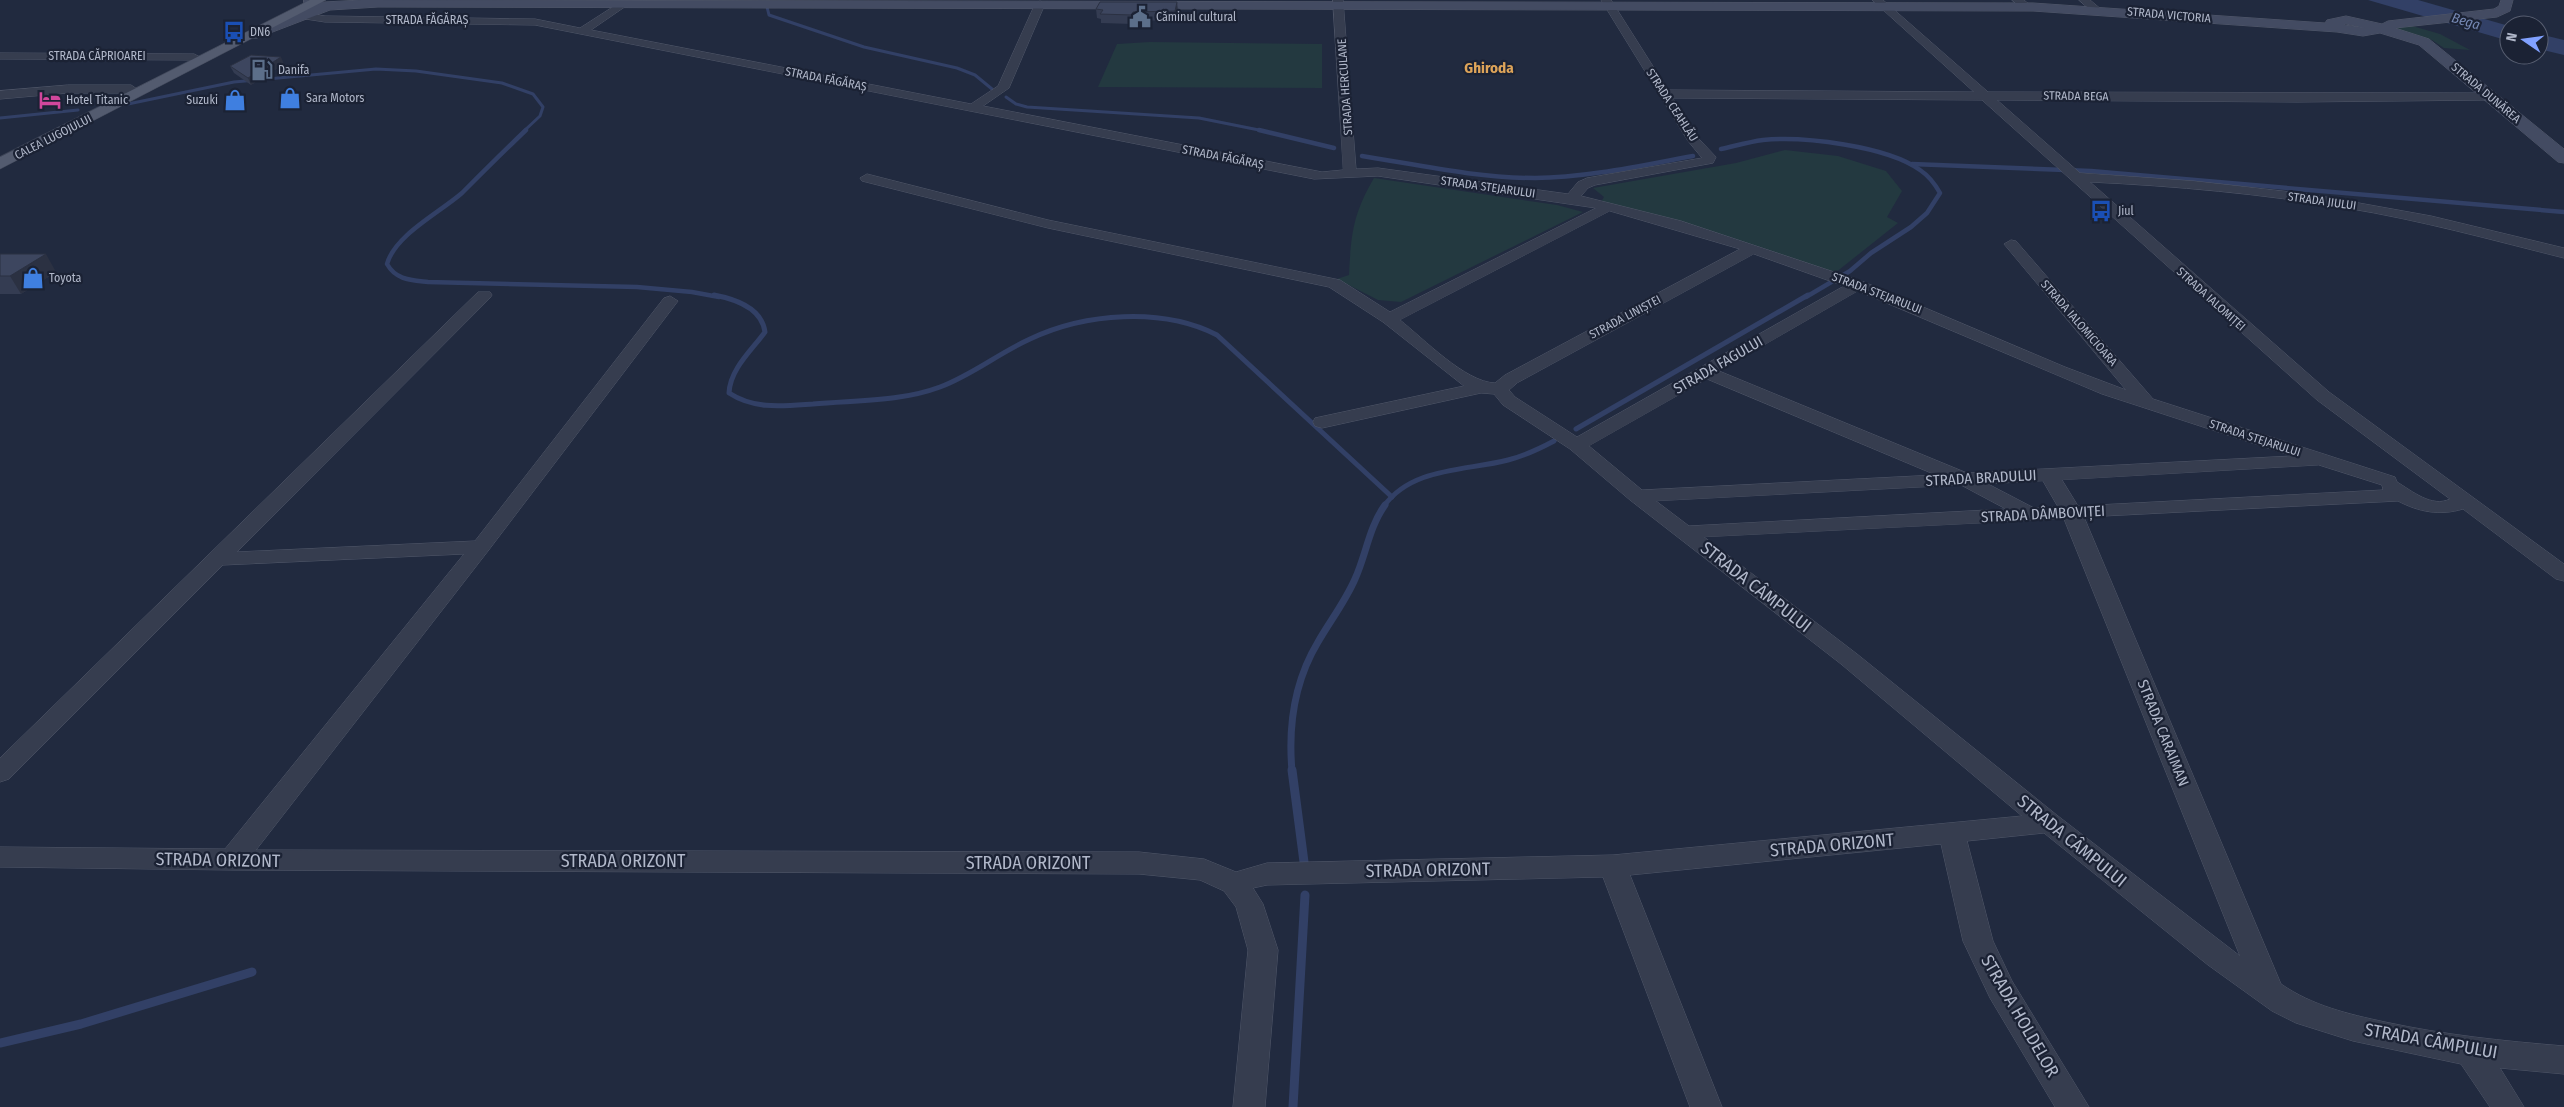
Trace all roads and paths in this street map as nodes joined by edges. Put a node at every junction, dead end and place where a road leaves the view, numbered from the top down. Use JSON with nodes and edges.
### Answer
{"nodes":[{"id":1,"x":349,"y":0,"type":"edge"},
{"id":2,"x":360,"y":0,"type":"edge"},
{"id":3,"x":2084,"y":0,"type":"edge"},
{"id":4,"x":2507,"y":0,"type":"edge"},
{"id":5,"x":315,"y":2,"type":"edge"},
{"id":6,"x":446,"y":2,"type":"edge"},
{"id":7,"x":778,"y":2,"type":"edge"},
{"id":8,"x":378,"y":3,"type":"junction"},
{"id":9,"x":1048,"y":3,"type":"edge"},
{"id":10,"x":1339,"y":3,"type":"edge"},
{"id":11,"x":1608,"y":3,"type":"edge"},
{"id":12,"x":1880,"y":3,"type":"edge"},
{"id":13,"x":2022,"y":3,"type":"edge"},
{"id":14,"x":622,"y":4,"type":"junction"},
{"id":15,"x":2097,"y":10,"type":"junction"},
{"id":16,"x":299,"y":15,"type":"junction"},
{"id":17,"x":2373,"y":27,"type":"junction"},
{"id":18,"x":2405,"y":28,"type":"junction"},
{"id":19,"x":583,"y":30,"type":"junction"},
{"id":20,"x":252,"y":35,"type":"junction"},
{"id":21,"x":0,"y":56,"type":"edge"},
{"id":22,"x":194,"y":57,"type":"junction"},
{"id":23,"x":132,"y":89,"type":"junction"},
{"id":24,"x":0,"y":94,"type":"edge"},
{"id":25,"x":1665,"y":94,"type":"junction"},
{"id":26,"x":1986,"y":95,"type":"junction"},
{"id":27,"x":2488,"y":96,"type":"junction"},
{"id":28,"x":971,"y":109,"type":"junction"},
{"id":29,"x":0,"y":155,"type":"edge"},
{"id":30,"x":2564,"y":158,"type":"edge"},
{"id":31,"x":0,"y":164,"type":"edge"},
{"id":32,"x":2071,"y":172,"type":"junction"},
{"id":33,"x":1350,"y":173,"type":"junction"},
{"id":34,"x":867,"y":178,"type":"dead end"},
{"id":35,"x":1572,"y":199,"type":"junction"},
{"id":36,"x":1610,"y":206,"type":"junction"},
{"id":37,"x":2010,"y":244,"type":"dead end"},
{"id":38,"x":1753,"y":248,"type":"junction"},
{"id":39,"x":2564,"y":253,"type":"edge"},
{"id":40,"x":1854,"y":284,"type":"junction"},
{"id":41,"x":484,"y":295,"type":"dead end"},
{"id":42,"x":670,"y":301,"type":"dead end"},
{"id":43,"x":1389,"y":319,"type":"junction"},
{"id":44,"x":1706,"y":372,"type":"junction"},
{"id":45,"x":1490,"y":389,"type":"junction"},
{"id":46,"x":2147,"y":403,"type":"junction"},
{"id":47,"x":1322,"y":422,"type":"dead end"},
{"id":48,"x":1577,"y":445,"type":"junction"},
{"id":49,"x":2324,"y":460,"type":"junction"},
{"id":50,"x":2049,"y":474,"type":"junction"},
{"id":51,"x":2432,"y":477,"type":"junction"},
{"id":52,"x":1964,"y":479,"type":"junction"},
{"id":53,"x":2394,"y":488,"type":"junction"},
{"id":54,"x":1637,"y":496,"type":"junction"},
{"id":55,"x":2463,"y":500,"type":"junction"},
{"id":56,"x":2072,"y":512,"type":"junction"},
{"id":57,"x":2030,"y":514,"type":"junction"},
{"id":58,"x":1684,"y":532,"type":"junction"},
{"id":59,"x":481,"y":547,"type":"junction"},
{"id":60,"x":216,"y":559,"type":"junction"},
{"id":61,"x":2564,"y":574,"type":"edge"},
{"id":62,"x":0,"y":773,"type":"edge"},
{"id":63,"x":2049,"y":823,"type":"junction"},
{"id":64,"x":1952,"y":834,"type":"junction"},
{"id":65,"x":0,"y":857,"type":"edge"},
{"id":66,"x":232,"y":860,"type":"junction"},
{"id":67,"x":1613,"y":866,"type":"junction"},
{"id":68,"x":1234,"y":883,"type":"junction"},
{"id":69,"x":2270,"y":994,"type":"junction"},
{"id":70,"x":2471,"y":1052,"type":"junction"},
{"id":71,"x":2564,"y":1060,"type":"edge"},
{"id":72,"x":1249,"y":1107,"type":"edge"},
{"id":73,"x":1706,"y":1107,"type":"edge"},
{"id":74,"x":2073,"y":1107,"type":"edge"},
{"id":75,"x":2508,"y":1107,"type":"edge"}],
"edges":[{"from":1,"to":5,"type":"street","name":"STRADA VICTORIA"},
{"from":2,"to":8,"type":"street","name":"STRADA VICTORIA"},
{"from":3,"to":15,"type":"street"},
{"from":4,"to":18,"type":"street"},
{"from":5,"to":8,"type":"street","name":"STRADA VICTORIA"},
{"from":5,"to":16,"type":"street","name":"STRADA VICTORIA"},
{"from":5,"to":20,"type":"main road","name":"CALEA LUGOJULUI"},
{"from":5,"to":22,"type":"main road","name":"CALEA LUGOJULUI"},
{"from":6,"to":8,"type":"street","name":"STRADA VICTORIA"},
{"from":6,"to":14,"type":"street","name":"STRADA VICTORIA"},
{"from":7,"to":9,"type":"street","name":"STRADA VICTORIA"},
{"from":7,"to":14,"type":"street","name":"STRADA VICTORIA"},
{"from":9,"to":10,"type":"street","name":"STRADA VICTORIA"},
{"from":9,"to":28,"type":"street"},
{"from":10,"to":11,"type":"street","name":"STRADA VICTORIA"},
{"from":10,"to":33,"type":"street","name":"STRADA HERCULANE"},
{"from":11,"to":12,"type":"street","name":"STRADA VICTORIA"},
{"from":11,"to":25,"type":"street","name":"STRADA CEAHLĂU"},
{"from":12,"to":13,"type":"street","name":"STRADA VICTORIA"},
{"from":12,"to":26,"type":"street","name":"STRADA IALOMIȚEI"},
{"from":13,"to":15,"type":"street","name":"STRADA VICTORIA"},
{"from":14,"to":19,"type":"street"},
{"from":15,"to":17,"type":"street","name":"STRADA VICTORIA"},
{"from":16,"to":19,"type":"street","name":"STRADA FĂGĂRAȘ"},
{"from":16,"to":20,"type":"street","name":"STRADA VICTORIA"},
{"from":17,"to":18,"type":"street","name":"STRADA DUNĂREA"},
{"from":17,"to":18,"type":"street"},
{"from":18,"to":27,"type":"street","name":"STRADA DUNĂREA"},
{"from":19,"to":28,"type":"street","name":"STRADA FĂGĂRAȘ"},
{"from":20,"to":31,"type":"main road","name":"CALEA LUGOJULUI"},
{"from":21,"to":22,"type":"street","name":"STRADA CĂPRIOAREI"},
{"from":22,"to":23,"type":"main road","name":"CALEA LUGOJULUI"},
{"from":23,"to":24,"type":"street"},
{"from":23,"to":29,"type":"main road","name":"CALEA LUGOJULUI"},
{"from":25,"to":26,"type":"street","name":"STRADA BEGA"},
{"from":25,"to":35,"type":"street","name":"STRADA CEAHLĂU"},
{"from":26,"to":27,"type":"street","name":"STRADA BEGA"},
{"from":26,"to":32,"type":"street","name":"STRADA IALOMIȚEI"},
{"from":27,"to":30,"type":"street","name":"STRADA DUNĂREA"},
{"from":28,"to":33,"type":"street","name":"STRADA FĂGĂRAȘ"},
{"from":32,"to":39,"type":"street","name":"STRADA JIULUI"},
{"from":32,"to":51,"type":"street","name":"STRADA IALOMIȚEI"},
{"from":33,"to":35,"type":"street","name":"STRADA STEJARULUI"},
{"from":34,"to":43,"type":"street","name":"STRADA CÂMPULUI"},
{"from":35,"to":36,"type":"street","name":"STRADA STEJARULUI"},
{"from":36,"to":38,"type":"street","name":"STRADA STEJARULUI"},
{"from":36,"to":43,"type":"street"},
{"from":37,"to":46,"type":"street","name":"STRADA IALOMICIOARA"},
{"from":38,"to":40,"type":"street","name":"STRADA STEJARULUI"},
{"from":38,"to":45,"type":"street","name":"STRADA LINIȘTEI"},
{"from":40,"to":44,"type":"street","name":"STRADA FAGULUI"},
{"from":40,"to":46,"type":"street","name":"STRADA STEJARULUI"},
{"from":41,"to":60,"type":"street"},
{"from":42,"to":59,"type":"street"},
{"from":43,"to":45,"type":"street","name":"STRADA CÂMPULUI"},
{"from":44,"to":48,"type":"street","name":"STRADA FAGULUI"},
{"from":44,"to":52,"type":"street"},
{"from":45,"to":47,"type":"street"},
{"from":45,"to":48,"type":"street","name":"STRADA CÂMPULUI"},
{"from":46,"to":49,"type":"street","name":"STRADA STEJARULUI"},
{"from":48,"to":54,"type":"street","name":"STRADA CÂMPULUI"},
{"from":49,"to":50,"type":"street","name":"STRADA BRADULUI"},
{"from":49,"to":53,"type":"street","name":"STRADA STEJARULUI"},
{"from":50,"to":52,"type":"street","name":"STRADA BRADULUI"},
{"from":50,"to":56,"type":"street","name":"STRADA CARAIMAN"},
{"from":51,"to":53,"type":"street"},
{"from":51,"to":55,"type":"street","name":"STRADA IALOMIȚEI"},
{"from":52,"to":54,"type":"street","name":"STRADA BRADULUI"},
{"from":52,"to":57,"type":"street"},
{"from":53,"to":55,"type":"street","name":"STRADA STEJARULUI"},
{"from":53,"to":56,"type":"street","name":"STRADA DÂMBOVIȚEI"},
{"from":54,"to":58,"type":"street","name":"STRADA CÂMPULUI"},
{"from":55,"to":61,"type":"street","name":"STRADA IALOMIȚEI"},
{"from":56,"to":57,"type":"street","name":"STRADA DÂMBOVIȚEI"},
{"from":56,"to":69,"type":"street","name":"STRADA CARAIMAN"},
{"from":57,"to":58,"type":"street","name":"STRADA DÂMBOVIȚEI"},
{"from":58,"to":63,"type":"street","name":"STRADA CÂMPULUI"},
{"from":59,"to":60,"type":"street"},
{"from":59,"to":66,"type":"street"},
{"from":60,"to":62,"type":"street"},
{"from":63,"to":64,"type":"street","name":"STRADA ORIZONT"},
{"from":63,"to":69,"type":"street","name":"STRADA CÂMPULUI"},
{"from":64,"to":67,"type":"street","name":"STRADA ORIZONT"},
{"from":64,"to":74,"type":"street","name":"STRADA HOLDELOR"},
{"from":65,"to":66,"type":"street","name":"STRADA ORIZONT"},
{"from":66,"to":68,"type":"street","name":"STRADA ORIZONT"},
{"from":67,"to":68,"type":"street","name":"STRADA ORIZONT"},
{"from":67,"to":73,"type":"street"},
{"from":68,"to":72,"type":"street"},
{"from":69,"to":70,"type":"street","name":"STRADA CÂMPULUI"},
{"from":70,"to":71,"type":"street","name":"STRADA CÂMPULUI"},
{"from":70,"to":75,"type":"street"}]}
